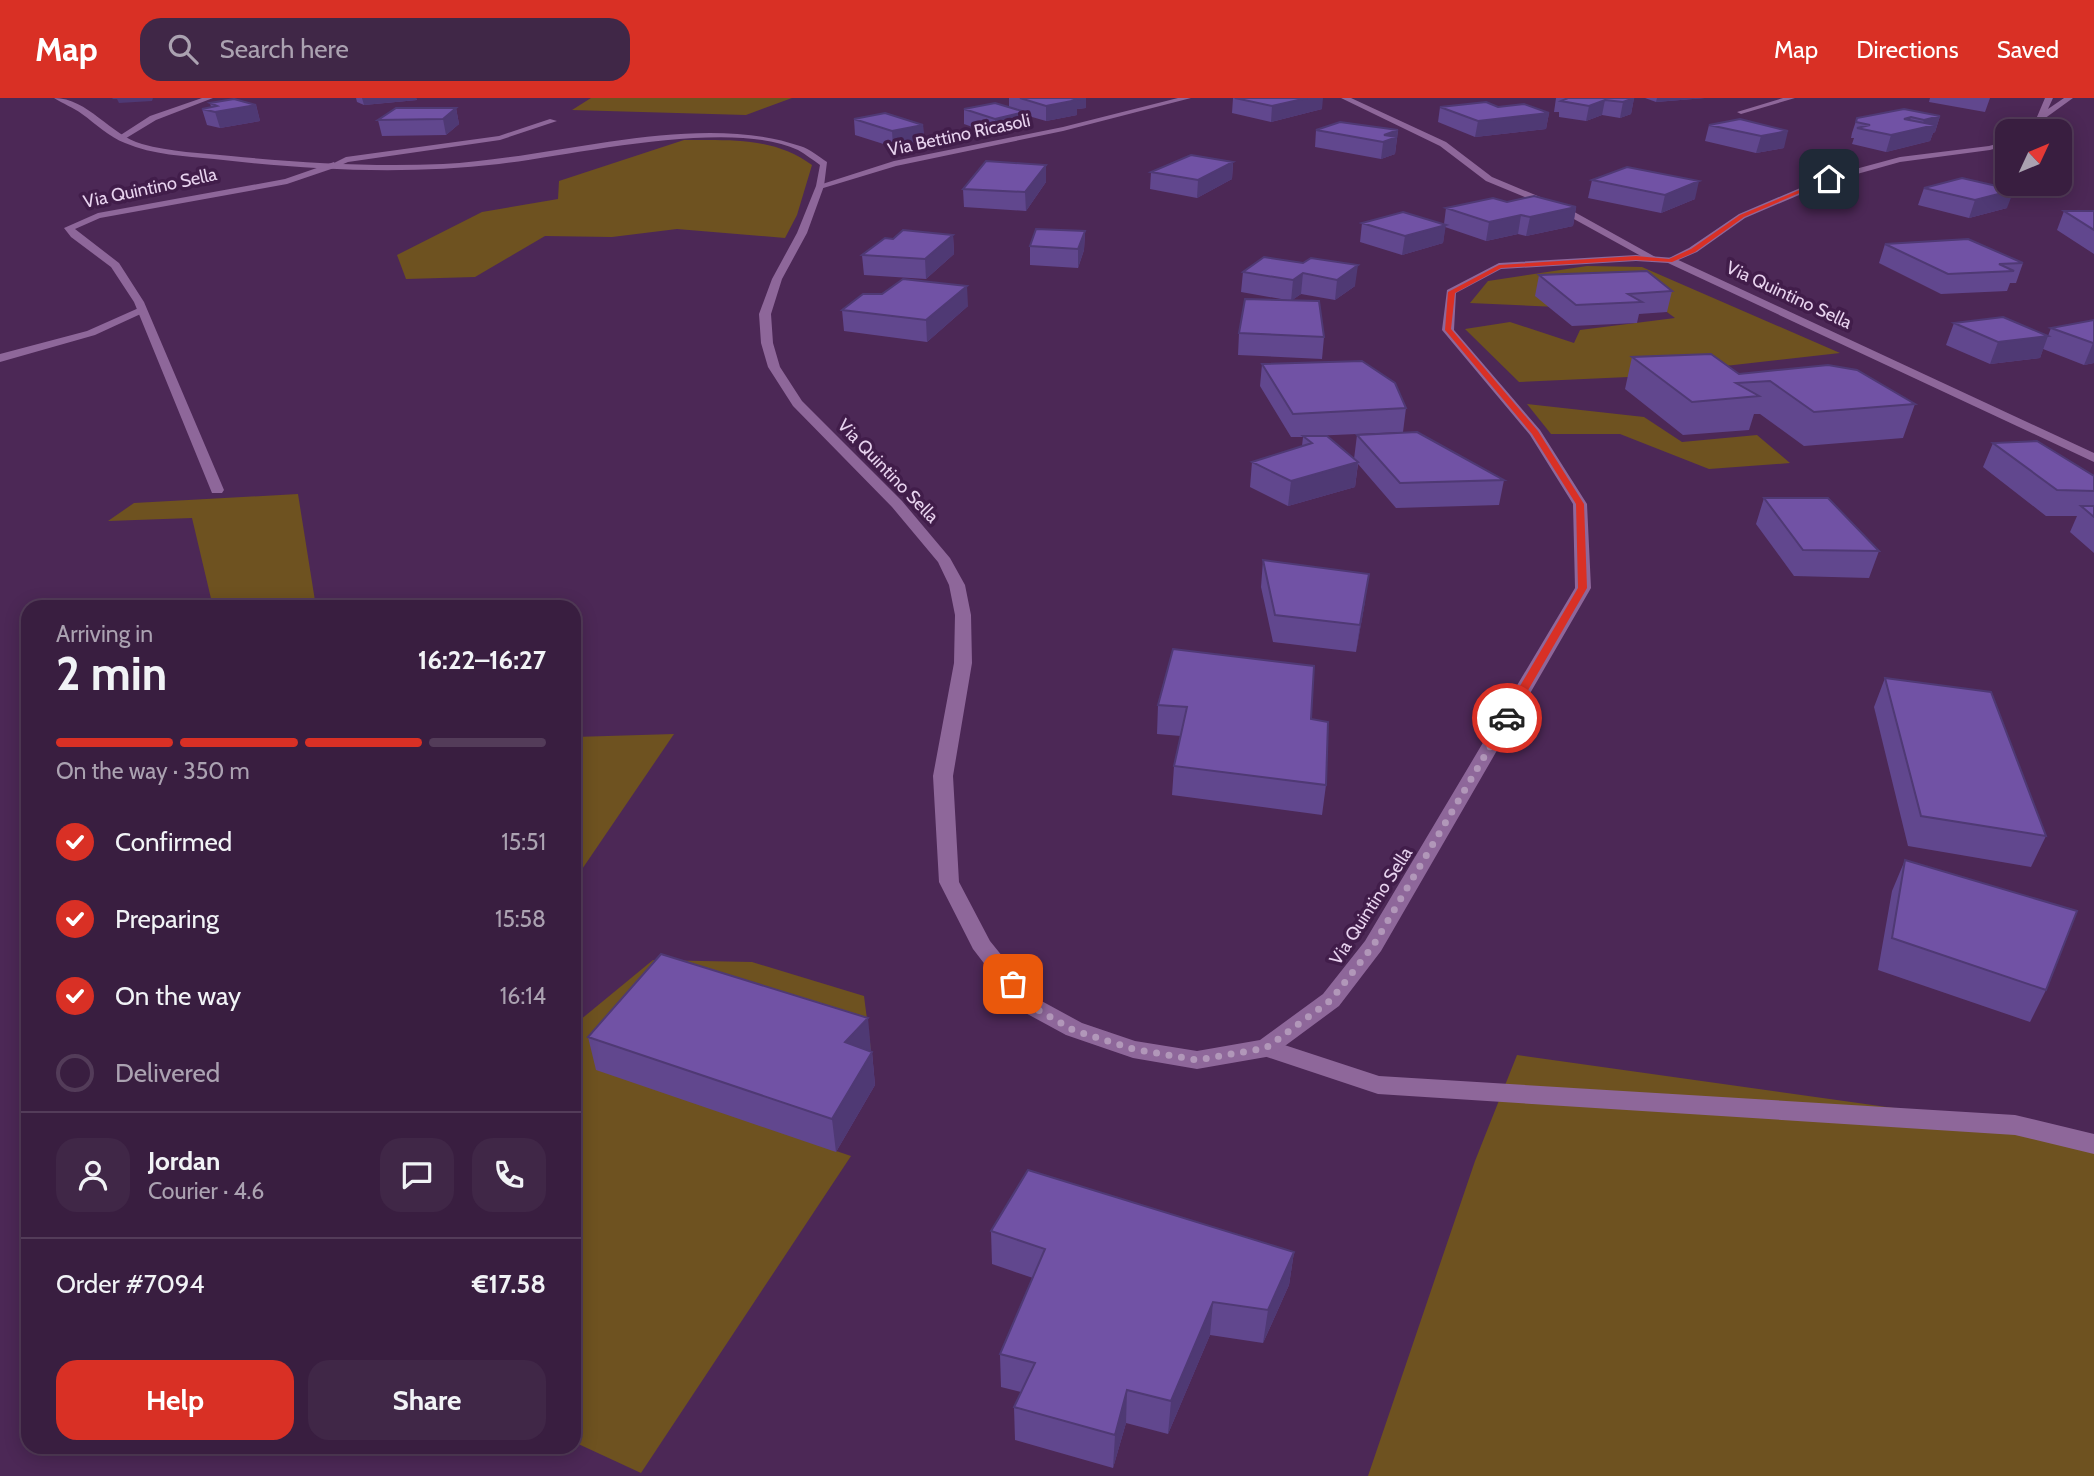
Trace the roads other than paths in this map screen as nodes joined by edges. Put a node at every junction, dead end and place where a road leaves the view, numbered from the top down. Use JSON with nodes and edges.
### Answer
{"nodes":[{"id":1,"x":58,"y":98,"type":"edge"},
{"id":2,"x":209,"y":98,"type":"edge"},
{"id":3,"x":1187,"y":98,"type":"edge"},
{"id":4,"x":1345,"y":98,"type":"edge"},
{"id":5,"x":1791,"y":98,"type":"edge"},
{"id":6,"x":2049,"y":98,"type":"edge"},
{"id":7,"x":2069,"y":98,"type":"edge"},
{"id":8,"x":164,"y":102,"type":"dead end"},
{"id":9,"x":1741,"y":112,"type":"dead end"},
{"id":10,"x":163,"y":113,"type":"junction"},
{"id":11,"x":2042,"y":117,"type":"joint"},
{"id":12,"x":553,"y":121,"type":"dead end"},
{"id":13,"x":120,"y":138,"type":"junction"},
{"id":14,"x":1995,"y":147,"type":"edge"},
{"id":15,"x":334,"y":165,"type":"junction"},
{"id":16,"x":820,"y":186,"type":"junction"},
{"id":17,"x":1662,"y":260,"type":"junction"},
{"id":18,"x":141,"y":310,"type":"junction"},
{"id":19,"x":0,"y":358,"type":"edge"},
{"id":20,"x":2094,"y":458,"type":"edge"},
{"id":21,"x":217,"y":490,"type":"dead end"},
{"id":22,"x":1266,"y":1048,"type":"junction"},
{"id":23,"x":2094,"y":1144,"type":"edge"}],
"edges":[{"from":1,"to":13,"type":"street","name":"Via Quintino Sella"},
{"from":2,"to":10,"type":"street"},
{"from":3,"to":16,"type":"street","name":"Via Bettino Ricasoli"},
{"from":4,"to":17,"type":"street"},
{"from":5,"to":9,"type":"street"},
{"from":6,"to":11,"type":"street"},
{"from":7,"to":11,"type":"street"},
{"from":8,"to":10,"type":"street"},
{"from":10,"to":13,"type":"street"},
{"from":12,"to":15,"type":"street"},
{"from":13,"to":15,"type":"street","name":"Via Quintino Sella"},
{"from":14,"to":17,"type":"street"},
{"from":15,"to":16,"type":"street","name":"Via Quintino Sella"},
{"from":15,"to":18,"type":"street","name":"Via Quintino Sella"},
{"from":16,"to":22,"type":"street","name":"Via Quintino Sella"},
{"from":17,"to":20,"type":"street","name":"Via Quintino Sella"},
{"from":17,"to":22,"type":"street","name":"Via Quintino Sella"},
{"from":18,"to":19,"type":"street"},
{"from":18,"to":21,"type":"street","name":"Via Quintino Sella"},
{"from":22,"to":23,"type":"street"}]}
